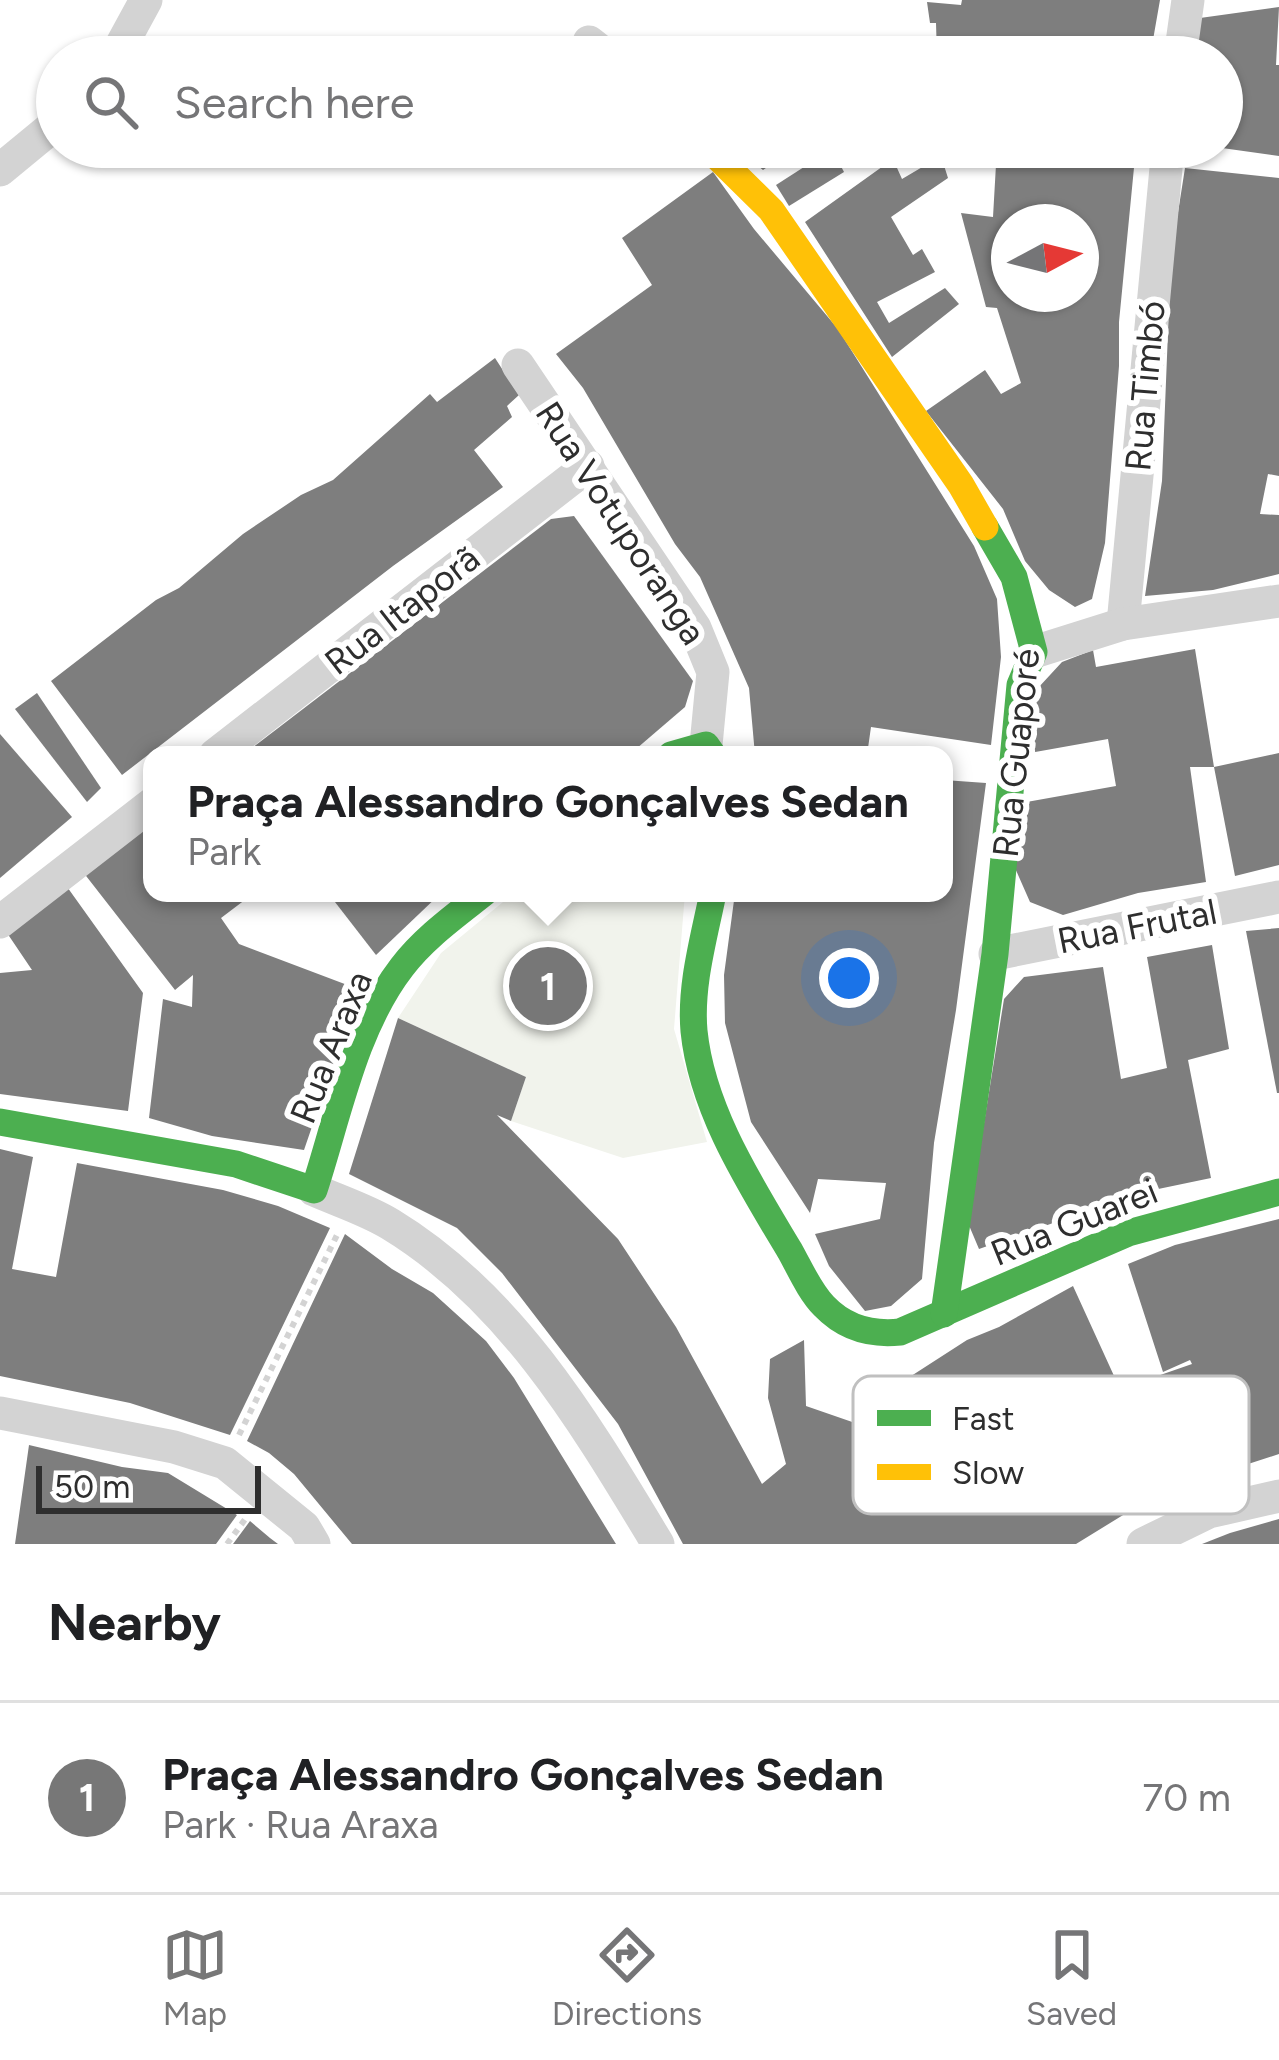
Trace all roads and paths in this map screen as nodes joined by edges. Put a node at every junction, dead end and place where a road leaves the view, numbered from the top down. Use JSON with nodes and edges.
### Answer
{"nodes":[{"id":1,"x":146,"y":0,"type":"edge"},
{"id":2,"x":1188,"y":0,"type":"edge"},
{"id":3,"x":126,"y":36,"type":"edge"},
{"id":4,"x":1183,"y":36,"type":"edge"},
{"id":5,"x":36,"y":140,"type":"edge"},
{"id":6,"x":728,"y":168,"type":"edge"},
{"id":7,"x":1166,"y":168,"type":"edge"},
{"id":8,"x":0,"y":170,"type":"edge"},
{"id":9,"x":518,"y":365,"type":"dead end"},
{"id":10,"x":588,"y":466,"type":"junction"},
{"id":11,"x":1279,"y":601,"type":"edge"},
{"id":12,"x":1123,"y":624,"type":"junction"},
{"id":13,"x":1034,"y":652,"type":"junction"},
{"id":14,"x":227,"y":746,"type":"edge"},
{"id":15,"x":710,"y":746,"type":"edge"},
{"id":16,"x":143,"y":811,"type":"edge"},
{"id":17,"x":1279,"y":897,"type":"edge"},
{"id":18,"x":473,"y":902,"type":"edge"},
{"id":19,"x":711,"y":902,"type":"edge"},
{"id":20,"x":0,"y":922,"type":"edge"},
{"id":21,"x":995,"y":954,"type":"junction"},
{"id":22,"x":0,"y":1121,"type":"edge"},
{"id":23,"x":314,"y":1190,"type":"junction"},
{"id":24,"x":1279,"y":1192,"type":"edge"},
{"id":25,"x":351,"y":1206,"type":"junction"},
{"id":26,"x":944,"y":1314,"type":"junction"},
{"id":27,"x":0,"y":1413,"type":"edge"},
{"id":28,"x":225,"y":1463,"type":"junction"},
{"id":29,"x":1279,"y":1496,"type":"edge"},
{"id":30,"x":1249,"y":1503,"type":"edge"},
{"id":31,"x":1205,"y":1514,"type":"edge"},
{"id":32,"x":314,"y":1544,"type":"edge"},
{"id":33,"x":658,"y":1544,"type":"edge"},
{"id":34,"x":1143,"y":1544,"type":"edge"}],
"edges":[{"from":1,"to":3,"type":"street"},
{"from":2,"to":4,"type":"street"},
{"from":5,"to":8,"type":"street"},
{"from":6,"to":13,"type":"street","name":"Rua Guaporé"},
{"from":7,"to":12,"type":"street","name":"Rua Timbó"},
{"from":9,"to":10,"type":"street","name":"Rua Votuporanga"},
{"from":10,"to":14,"type":"street","name":"Rua Itaporã"},
{"from":10,"to":15,"type":"street","name":"Rua Votuporanga"},
{"from":11,"to":12,"type":"street"},
{"from":12,"to":13,"type":"street"},
{"from":13,"to":21,"type":"street","name":"Rua Guaporé"},
{"from":16,"to":20,"type":"street"},
{"from":17,"to":21,"type":"street","name":"Rua Frutal"},
{"from":18,"to":23,"type":"street","name":"Rua Araxa"},
{"from":19,"to":26,"type":"street","name":"Rua Guarei"},
{"from":21,"to":26,"type":"street","name":"Rua Guaporé"},
{"from":22,"to":23,"type":"street"},
{"from":23,"to":25,"type":"street"},
{"from":24,"to":26,"type":"street","name":"Rua Guarei"},
{"from":25,"to":28,"type":"path"},
{"from":25,"to":33,"type":"street"},
{"from":27,"to":28,"type":"street"},
{"from":28,"to":32,"type":"street"},
{"from":29,"to":30,"type":"street"},
{"from":31,"to":34,"type":"street"}]}
